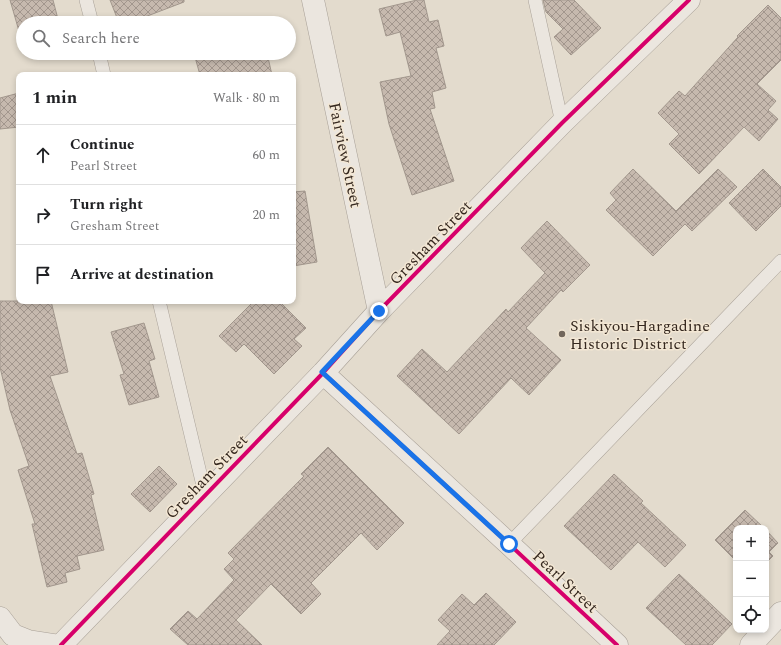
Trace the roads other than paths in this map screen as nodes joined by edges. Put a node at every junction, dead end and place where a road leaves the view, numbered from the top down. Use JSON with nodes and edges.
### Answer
{"nodes":[{"id":1,"x":86,"y":0,"type":"edge"},
{"id":2,"x":313,"y":0,"type":"edge"},
{"id":3,"x":535,"y":0,"type":"edge"},
{"id":4,"x":689,"y":0,"type":"edge"},
{"id":5,"x":90,"y":16,"type":"edge"},
{"id":6,"x":101,"y":60,"type":"edge"},
{"id":7,"x":103,"y":72,"type":"edge"},
{"id":8,"x":562,"y":123,"type":"junction"},
{"id":9,"x":781,"y":261,"type":"edge"},
{"id":10,"x":160,"y":304,"type":"edge"},
{"id":11,"x":379,"y":311,"type":"junction"},
{"id":12,"x":322,"y":372,"type":"junction"},
{"id":13,"x":205,"y":494,"type":"junction"},
{"id":14,"x":509,"y":544,"type":"junction"},
{"id":15,"x":781,"y":613,"type":"edge"},
{"id":16,"x":0,"y":618,"type":"edge"},
{"id":17,"x":769,"y":625,"type":"edge"},
{"id":18,"x":762,"y":633,"type":"edge"},
{"id":19,"x":54,"y":645,"type":"edge"},
{"id":20,"x":61,"y":645,"type":"edge"},
{"id":21,"x":617,"y":645,"type":"edge"},
{"id":22,"x":751,"y":645,"type":"edge"}],
"edges":[{"from":1,"to":5,"type":"lane"},
{"from":2,"to":11,"type":"street","name":"Fairview Street"},
{"from":3,"to":8,"type":"lane"},
{"from":4,"to":8,"type":"street","name":"Gresham Street"},
{"from":6,"to":7,"type":"lane"},
{"from":8,"to":11,"type":"street","name":"Gresham Street"},
{"from":9,"to":14,"type":"lane"},
{"from":10,"to":13,"type":"lane"},
{"from":11,"to":12,"type":"street","name":"Gresham Street"},
{"from":12,"to":13,"type":"street","name":"Gresham Street"},
{"from":12,"to":14,"type":"street","name":"Pearl Street"},
{"from":13,"to":20,"type":"street","name":"Gresham Street"},
{"from":14,"to":21,"type":"street","name":"Pearl Street"},
{"from":15,"to":17,"type":"street"},
{"from":16,"to":19,"type":"street"},
{"from":18,"to":22,"type":"street"}]}
